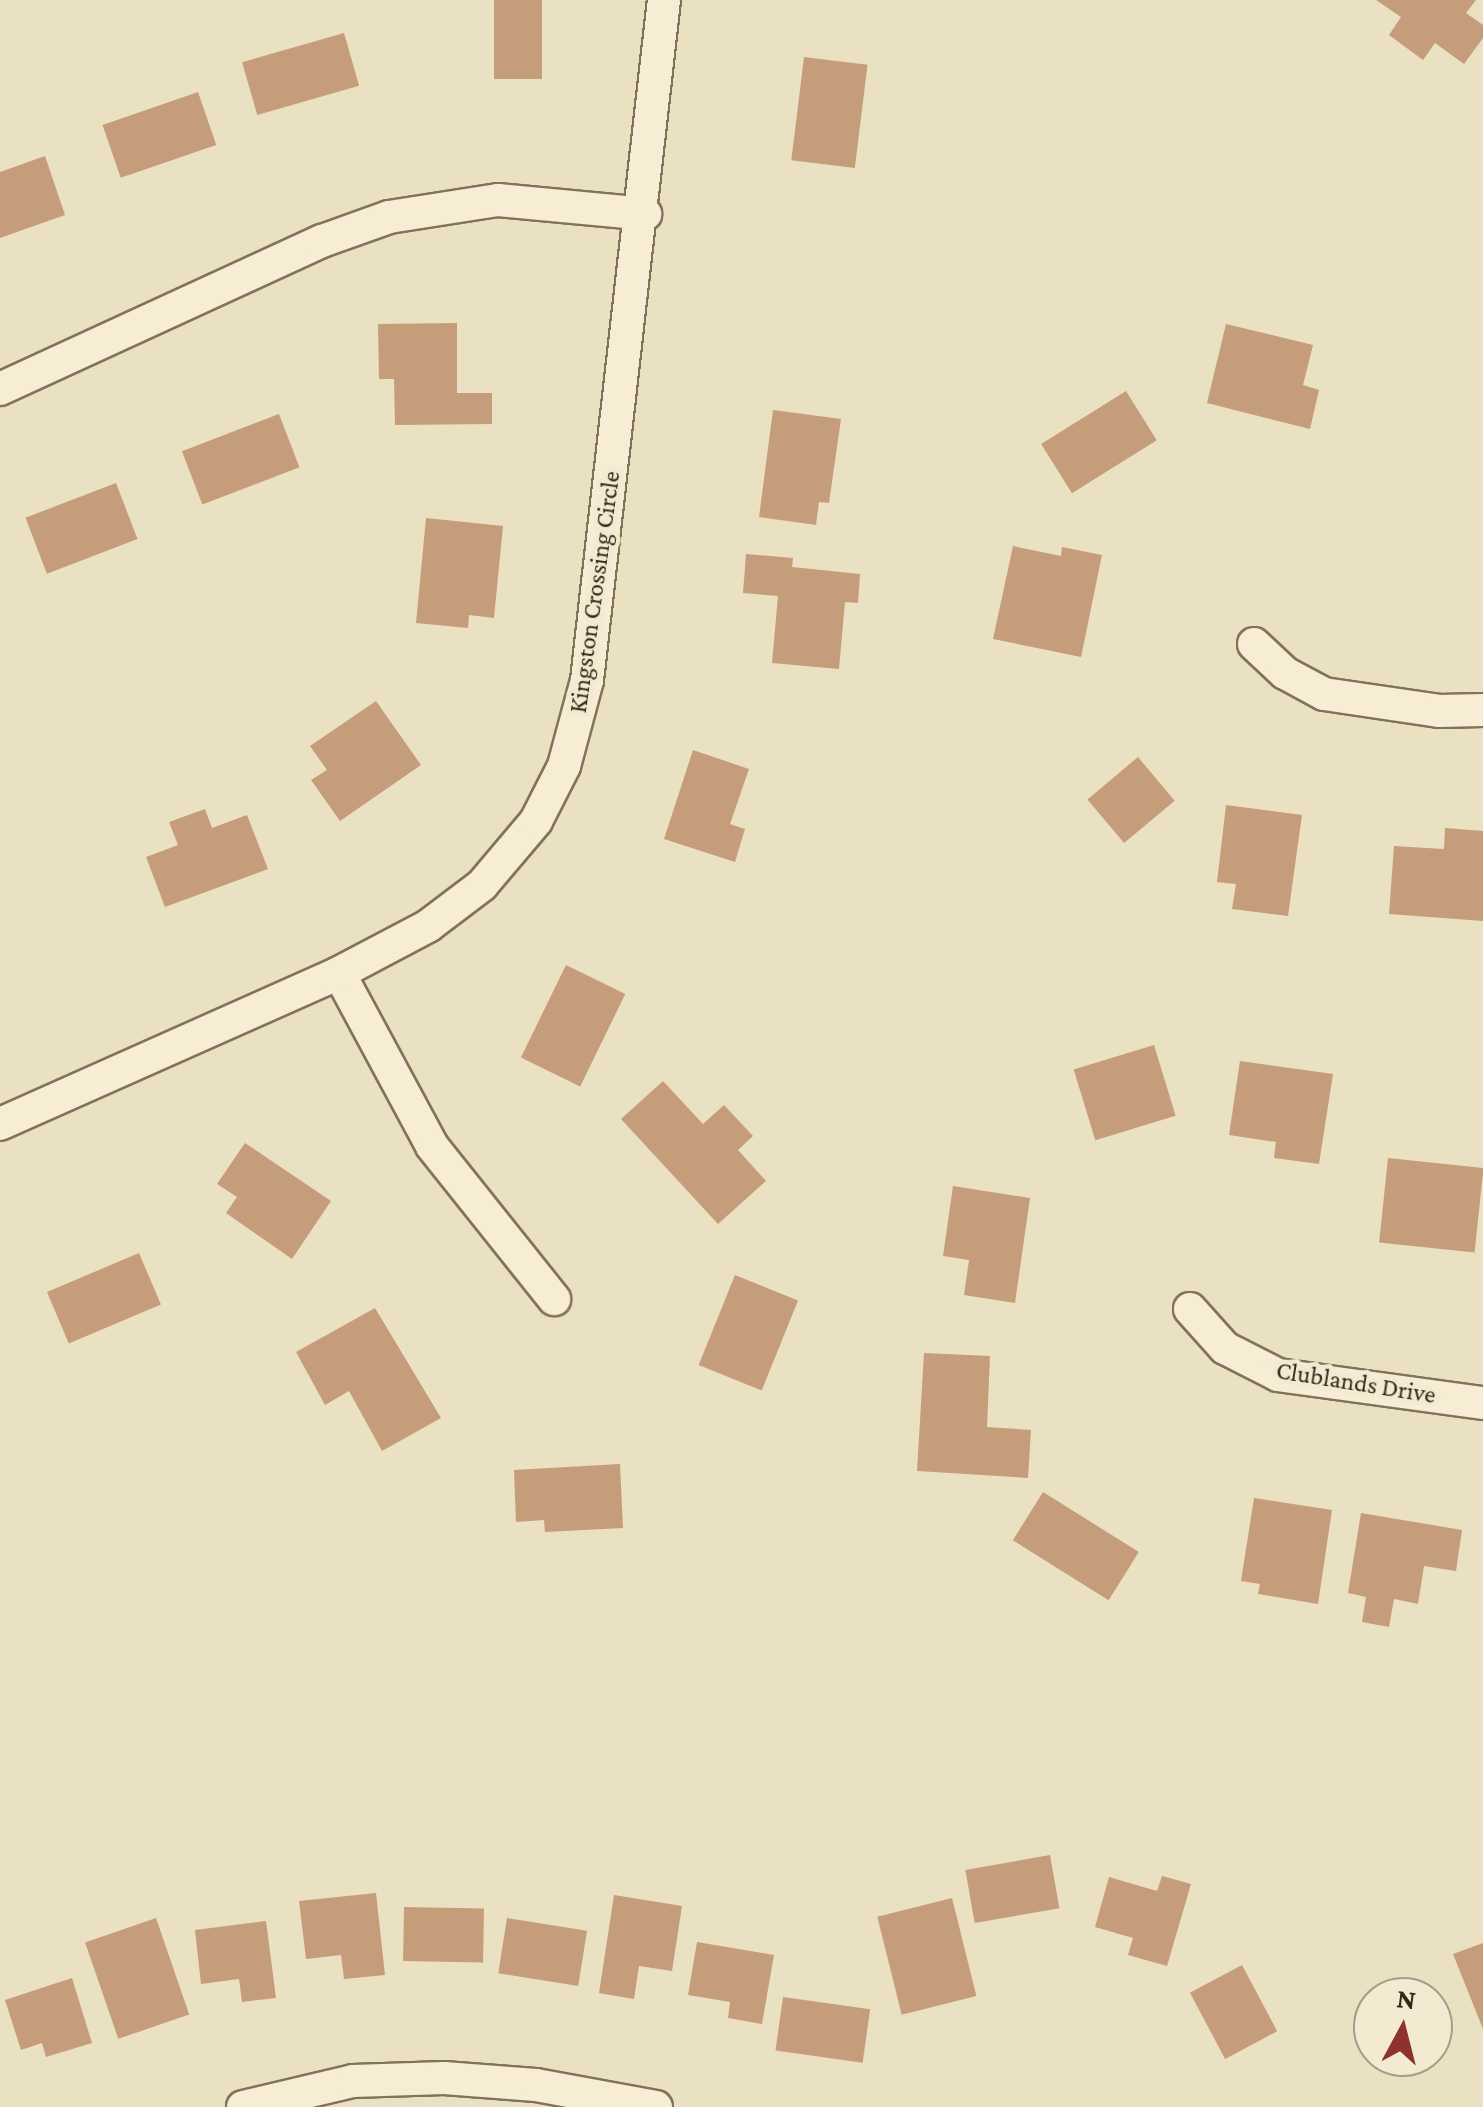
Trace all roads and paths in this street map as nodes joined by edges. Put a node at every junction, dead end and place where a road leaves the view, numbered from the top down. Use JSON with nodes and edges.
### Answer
{"nodes":[{"id":1,"x":664,"y":0,"type":"edge"},
{"id":2,"x":645,"y":214,"type":"junction"},
{"id":3,"x":0,"y":389,"type":"edge"},
{"id":4,"x":1254,"y":644,"type":"dead end"},
{"id":5,"x":1483,"y":710,"type":"edge"},
{"id":6,"x":339,"y":973,"type":"junction"},
{"id":7,"x":0,"y":1124,"type":"edge"},
{"id":8,"x":554,"y":1300,"type":"dead end"},
{"id":9,"x":1190,"y":1310,"type":"dead end"},
{"id":10,"x":1483,"y":1403,"type":"edge"},
{"id":11,"x":243,"y":2107,"type":"edge"},
{"id":12,"x":656,"y":2107,"type":"edge"}],
"edges":[{"from":1,"to":2,"type":"street","name":"Kingston Crossing Circle"},
{"from":2,"to":3,"type":"street"},
{"from":2,"to":6,"type":"street","name":"Kingston Crossing Circle"},
{"from":4,"to":5,"type":"street"},
{"from":6,"to":7,"type":"street","name":"Kingston Crossing Circle"},
{"from":6,"to":8,"type":"street"},
{"from":9,"to":10,"type":"street","name":"Clublands Drive"},
{"from":11,"to":12,"type":"street"}]}
